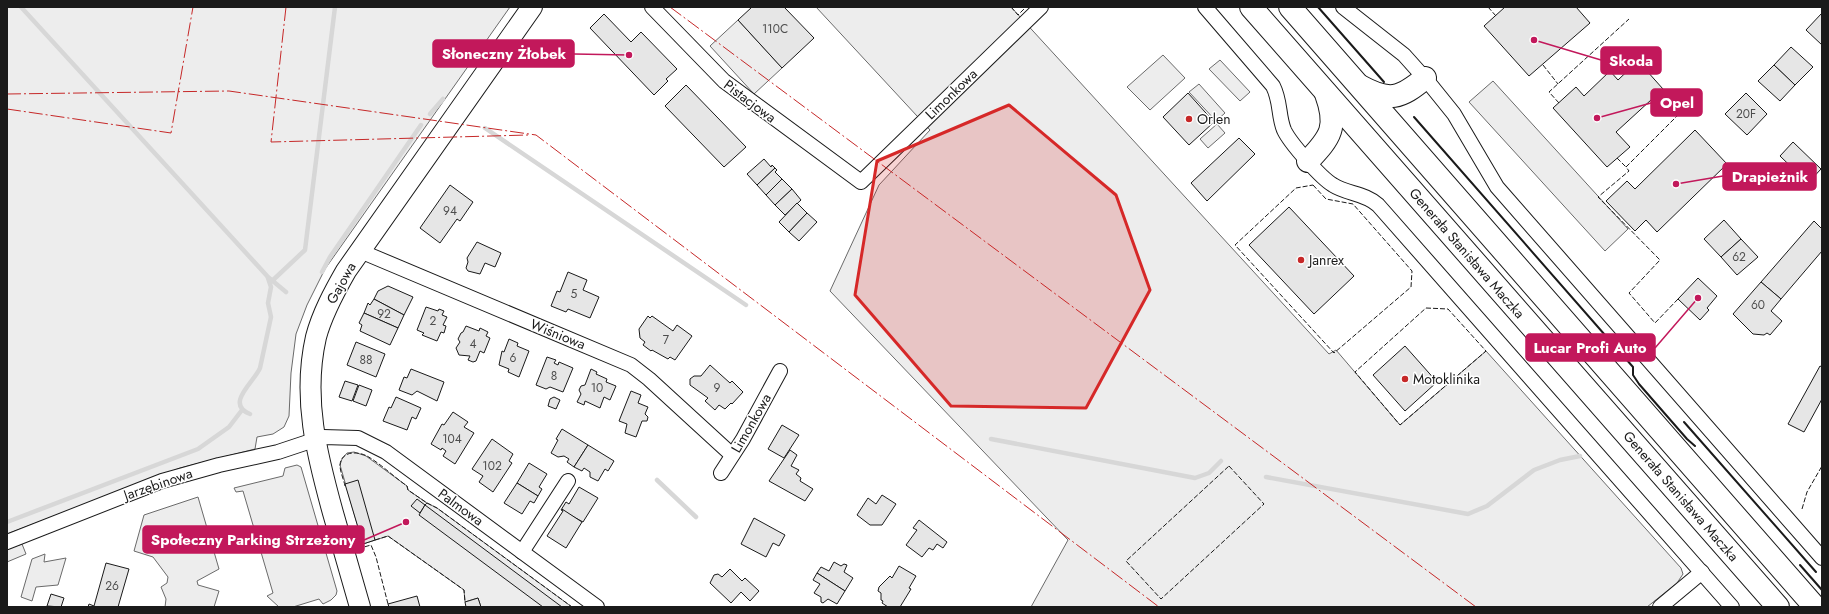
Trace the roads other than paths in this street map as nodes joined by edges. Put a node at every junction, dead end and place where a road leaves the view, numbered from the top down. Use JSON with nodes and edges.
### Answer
{"nodes":[{"id":1,"x":532,"y":7,"type":"edge"},
{"id":2,"x":652,"y":7,"type":"edge"},
{"id":3,"x":1041,"y":7,"type":"edge"},
{"id":4,"x":1204,"y":7,"type":"edge"},
{"id":5,"x":1251,"y":7,"type":"edge"},
{"id":6,"x":1290,"y":7,"type":"edge"},
{"id":7,"x":1343,"y":7,"type":"edge"},
{"id":8,"x":1357,"y":84,"type":"junction"},
{"id":9,"x":1417,"y":84,"type":"junction"},
{"id":10,"x":1324,"y":91,"type":"junction"},
{"id":11,"x":1404,"y":138,"type":"junction"},
{"id":12,"x":1327,"y":141,"type":"junction"},
{"id":13,"x":1373,"y":147,"type":"junction"},
{"id":14,"x":1308,"y":160,"type":"junction"},
{"id":15,"x":861,"y":182,"type":"joint"},
{"id":16,"x":360,"y":251,"type":"junction"},
{"id":17,"x":780,"y":371,"type":"dead end"},
{"id":18,"x":314,"y":441,"type":"junction"},
{"id":19,"x":732,"y":455,"type":"junction"},
{"id":20,"x":721,"y":474,"type":"dead end"},
{"id":21,"x":568,"y":481,"type":"dead end"},
{"id":22,"x":7,"y":542,"type":"edge"},
{"id":23,"x":522,"y":552,"type":"junction"},
{"id":24,"x":1822,"y":558,"type":"edge"},
{"id":25,"x":1702,"y":572,"type":"junction"},
{"id":26,"x":360,"y":607,"type":"edge"},
{"id":27,"x":597,"y":607,"type":"edge"},
{"id":28,"x":1660,"y":607,"type":"edge"},
{"id":29,"x":1732,"y":607,"type":"edge"},
{"id":30,"x":1778,"y":607,"type":"edge"},
{"id":31,"x":1815,"y":607,"type":"edge"}],
"edges":[{"from":1,"to":16,"type":"street","name":"Gajowa"},
{"from":2,"to":15,"type":"street","name":"Pistacjowa"},
{"from":3,"to":15,"type":"street","name":"Limonkowa"},
{"from":4,"to":14,"type":"street"},
{"from":5,"to":10,"type":"highway","name":"Generała Stanisława Maczka"},
{"from":6,"to":8,"type":"highway","name":"Generała Stanisława Maczka"},
{"from":7,"to":9,"type":"street"},
{"from":8,"to":9,"type":"highway"},
{"from":8,"to":11,"type":"highway","name":"Generała Stanisława Maczka"},
{"from":9,"to":11,"type":"highway"},
{"from":9,"to":24,"type":"street"},
{"from":10,"to":12,"type":"highway"},
{"from":10,"to":13,"type":"highway","name":"Generała Stanisława Maczka"},
{"from":11,"to":31,"type":"highway","name":"Generała Stanisława Maczka"},
{"from":12,"to":13,"type":"highway"},
{"from":12,"to":14,"type":"highway"},
{"from":13,"to":30,"type":"highway","name":"Generała Stanisława Maczka"},
{"from":14,"to":25,"type":"street"},
{"from":16,"to":18,"type":"street","name":"Gajowa"},
{"from":16,"to":19,"type":"street","name":"Wiśniowa"},
{"from":17,"to":19,"type":"street","name":"Limonkowa"},
{"from":18,"to":22,"type":"street","name":"Jarzębinowa"},
{"from":18,"to":23,"type":"street","name":"Palmowa"},
{"from":18,"to":26,"type":"street","name":"Gajowa"},
{"from":19,"to":20,"type":"street","name":"Limonkowa"},
{"from":21,"to":23,"type":"street"},
{"from":23,"to":27,"type":"street","name":"Palmowa"},
{"from":25,"to":28,"type":"street"},
{"from":25,"to":29,"type":"street"}]}
